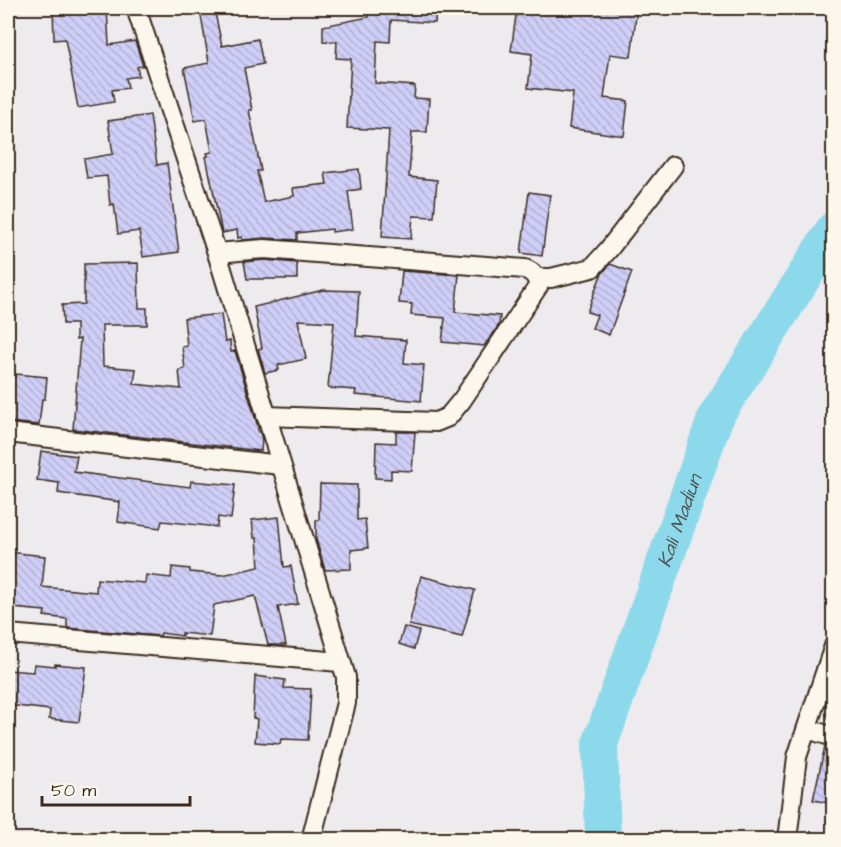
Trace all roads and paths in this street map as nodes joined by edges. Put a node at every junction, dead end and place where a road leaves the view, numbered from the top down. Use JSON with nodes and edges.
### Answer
{"nodes":[{"id":1,"x":136,"y":8,"type":"edge"},
{"id":2,"x":673,"y":166,"type":"dead end"},
{"id":3,"x":217,"y":253,"type":"junction"},
{"id":4,"x":537,"y":279,"type":"junction"},
{"id":5,"x":266,"y":416,"type":"junction"},
{"id":6,"x":8,"y":433,"type":"edge"},
{"id":7,"x":280,"y":465,"type":"junction"},
{"id":8,"x":8,"y":634,"type":"edge"},
{"id":9,"x":834,"y":646,"type":"edge"},
{"id":10,"x":340,"y":663,"type":"junction"},
{"id":11,"x":807,"y":729,"type":"junction"},
{"id":12,"x":834,"y":737,"type":"edge"},
{"id":13,"x":311,"y":840,"type":"edge"},
{"id":14,"x":787,"y":840,"type":"edge"}],
"edges":[{"from":1,"to":3,"type":"street"},
{"from":2,"to":4,"type":"street"},
{"from":3,"to":4,"type":"street"},
{"from":3,"to":5,"type":"street"},
{"from":4,"to":5,"type":"street"},
{"from":5,"to":7,"type":"street"},
{"from":6,"to":7,"type":"street"},
{"from":7,"to":10,"type":"street"},
{"from":8,"to":10,"type":"street"},
{"from":9,"to":11,"type":"street"},
{"from":10,"to":13,"type":"street"},
{"from":11,"to":12,"type":"street"},
{"from":11,"to":14,"type":"street"}]}
